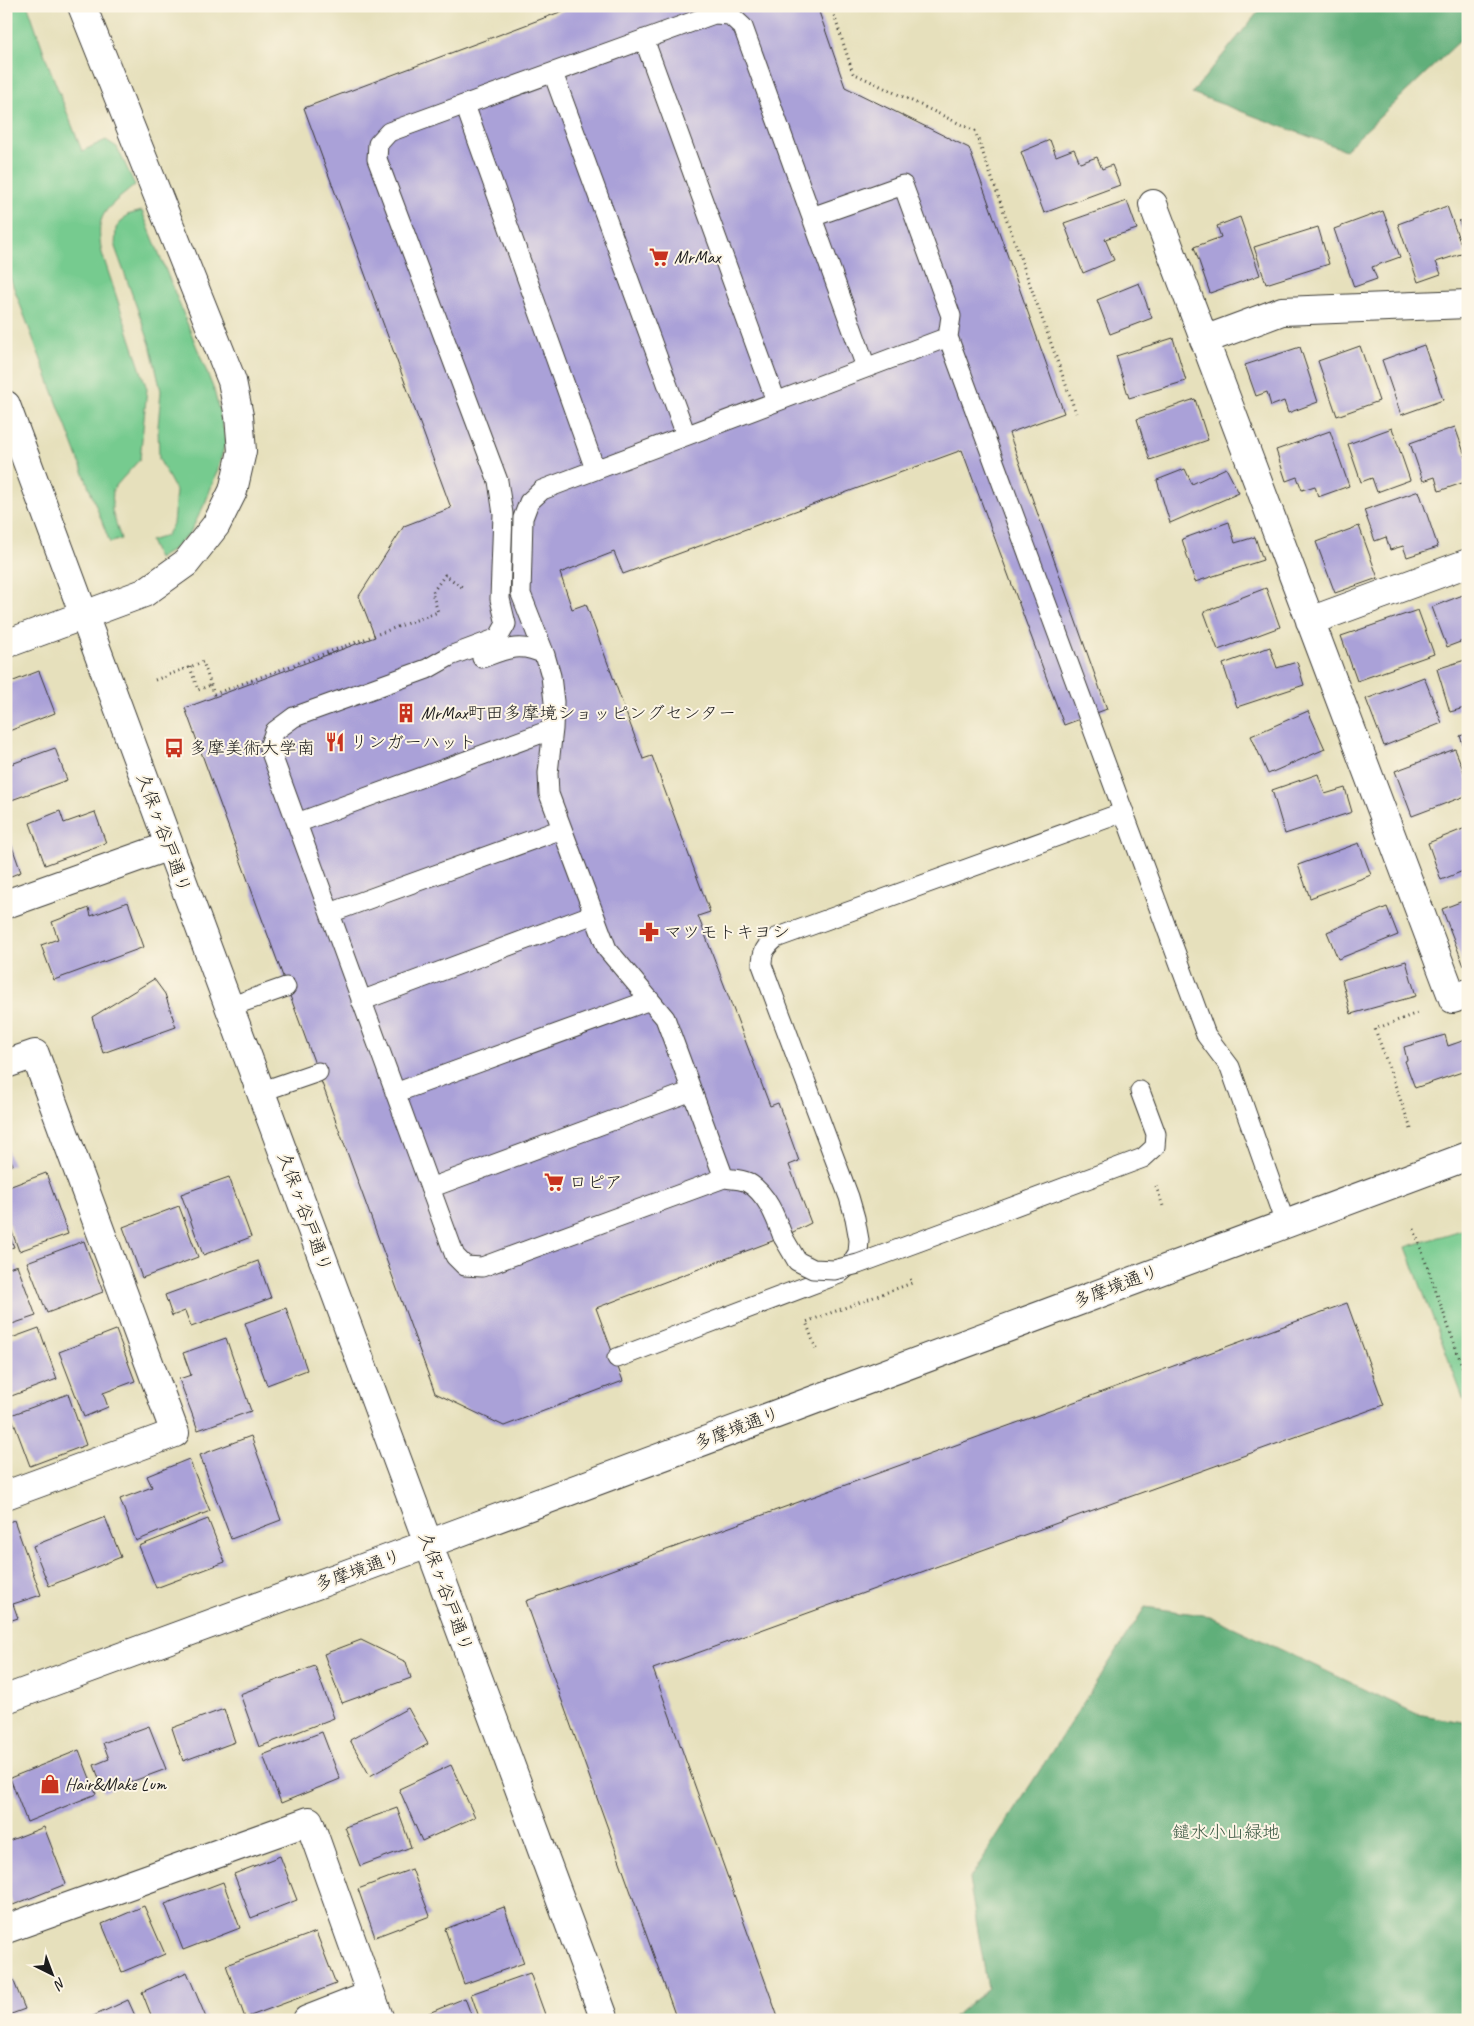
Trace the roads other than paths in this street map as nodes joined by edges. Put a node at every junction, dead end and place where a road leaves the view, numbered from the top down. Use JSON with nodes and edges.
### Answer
{"nodes":[{"id":1,"x":82,"y":6,"type":"edge"},
{"id":2,"x":644,"y":39,"type":"junction"},
{"id":3,"x":553,"y":73,"type":"junction"},
{"id":4,"x":465,"y":105,"type":"junction"},
{"id":5,"x":1154,"y":204,"type":"dead end"},
{"id":6,"x":812,"y":217,"type":"junction"},
{"id":7,"x":1468,"y":304,"type":"edge"},
{"id":8,"x":948,"y":337,"type":"junction"},
{"id":9,"x":1204,"y":340,"type":"junction"},
{"id":10,"x":866,"y":367,"type":"junction"},
{"id":11,"x":776,"y":401,"type":"junction"},
{"id":12,"x":6,"y":405,"type":"edge"},
{"id":13,"x":686,"y":435,"type":"junction"},
{"id":14,"x":595,"y":469,"type":"junction"},
{"id":15,"x":1468,"y":563,"type":"edge"},
{"id":16,"x":84,"y":615,"type":"junction"},
{"id":17,"x":1310,"y":621,"type":"junction"},
{"id":18,"x":6,"y":644,"type":"edge"},
{"id":19,"x":545,"y":655,"type":"junction"},
{"id":20,"x":427,"y":669,"type":"junction"},
{"id":21,"x":553,"y":729,"type":"junction"},
{"id":22,"x":1124,"y":812,"type":"junction"},
{"id":23,"x":297,"y":823,"type":"junction"},
{"id":24,"x":562,"y":829,"type":"junction"},
{"id":25,"x":169,"y":846,"type":"junction"},
{"id":26,"x":6,"y":904,"type":"edge"},
{"id":27,"x":330,"y":913,"type":"junction"},
{"id":28,"x":594,"y":914,"type":"junction"},
{"id":29,"x":286,"y":987,"type":"dead end"},
{"id":30,"x":1460,"y":996,"type":"edge"},
{"id":31,"x":650,"y":1000,"type":"junction"},
{"id":32,"x":361,"y":1001,"type":"junction"},
{"id":33,"x":229,"y":1007,"type":"junction"},
{"id":34,"x":6,"y":1064,"type":"edge"},
{"id":35,"x":318,"y":1072,"type":"dead end"},
{"id":36,"x":692,"y":1091,"type":"junction"},
{"id":37,"x":1140,"y":1091,"type":"dead end"},
{"id":38,"x":260,"y":1092,"type":"junction"},
{"id":39,"x":395,"y":1092,"type":"junction"},
{"id":40,"x":1468,"y":1156,"type":"edge"},
{"id":41,"x":724,"y":1178,"type":"junction"},
{"id":42,"x":430,"y":1188,"type":"junction"},
{"id":43,"x":1285,"y":1222,"type":"junction"},
{"id":44,"x":617,"y":1358,"type":"dead end"},
{"id":45,"x":6,"y":1495,"type":"edge"},
{"id":46,"x":428,"y":1544,"type":"junction"},
{"id":47,"x":6,"y":1699,"type":"edge"},
{"id":48,"x":6,"y":1929,"type":"edge"},
{"id":49,"x":375,"y":2008,"type":"edge"},
{"id":50,"x":307,"y":2020,"type":"edge"},
{"id":51,"x":605,"y":2020,"type":"edge"}],
"edges":[{"from":1,"to":16,"type":"street"},
{"from":2,"to":3,"type":"lane"},
{"from":2,"to":6,"type":"lane"},
{"from":2,"to":11,"type":"lane"},
{"from":3,"to":4,"type":"lane"},
{"from":3,"to":13,"type":"lane"},
{"from":4,"to":14,"type":"lane"},
{"from":4,"to":20,"type":"lane"},
{"from":5,"to":9,"type":"street"},
{"from":6,"to":8,"type":"lane"},
{"from":6,"to":10,"type":"lane"},
{"from":7,"to":9,"type":"street"},
{"from":8,"to":10,"type":"lane"},
{"from":8,"to":22,"type":"lane"},
{"from":9,"to":17,"type":"street"},
{"from":10,"to":11,"type":"lane"},
{"from":11,"to":13,"type":"lane"},
{"from":12,"to":16,"type":"street","name":"久保ヶ谷戸通り"},
{"from":13,"to":14,"type":"lane"},
{"from":14,"to":19,"type":"lane"},
{"from":15,"to":17,"type":"street"},
{"from":16,"to":18,"type":"street"},
{"from":16,"to":25,"type":"street","name":"久保ヶ谷戸通り"},
{"from":17,"to":30,"type":"street"},
{"from":19,"to":20,"type":"lane"},
{"from":19,"to":21,"type":"lane"},
{"from":20,"to":23,"type":"lane"},
{"from":21,"to":23,"type":"lane"},
{"from":21,"to":24,"type":"lane"},
{"from":22,"to":43,"type":"lane"},
{"from":22,"to":44,"type":"lane"},
{"from":23,"to":27,"type":"lane"},
{"from":24,"to":27,"type":"lane"},
{"from":24,"to":28,"type":"lane"},
{"from":25,"to":26,"type":"street"},
{"from":25,"to":33,"type":"street","name":"久保ヶ谷戸通り"},
{"from":27,"to":32,"type":"lane"},
{"from":28,"to":31,"type":"lane"},
{"from":28,"to":32,"type":"lane"},
{"from":29,"to":33,"type":"lane"},
{"from":31,"to":36,"type":"lane"},
{"from":31,"to":39,"type":"lane"},
{"from":32,"to":39,"type":"lane"},
{"from":33,"to":38,"type":"street","name":"久保ヶ谷戸通り"},
{"from":34,"to":45,"type":"street"},
{"from":35,"to":38,"type":"lane"},
{"from":36,"to":41,"type":"lane"},
{"from":36,"to":42,"type":"lane"},
{"from":37,"to":41,"type":"lane","bridge":true},
{"from":38,"to":46,"type":"street","name":"久保ヶ谷戸通り"},
{"from":39,"to":42,"type":"lane"},
{"from":40,"to":43,"type":"street","name":"多摩境通り"},
{"from":41,"to":42,"type":"lane"},
{"from":43,"to":46,"type":"street","name":"多摩境通り"},
{"from":46,"to":47,"type":"street","name":"多摩境通り"},
{"from":46,"to":51,"type":"street","name":"久保ヶ谷戸通り"},
{"from":48,"to":49,"type":"street"},
{"from":49,"to":50,"type":"street"}]}
